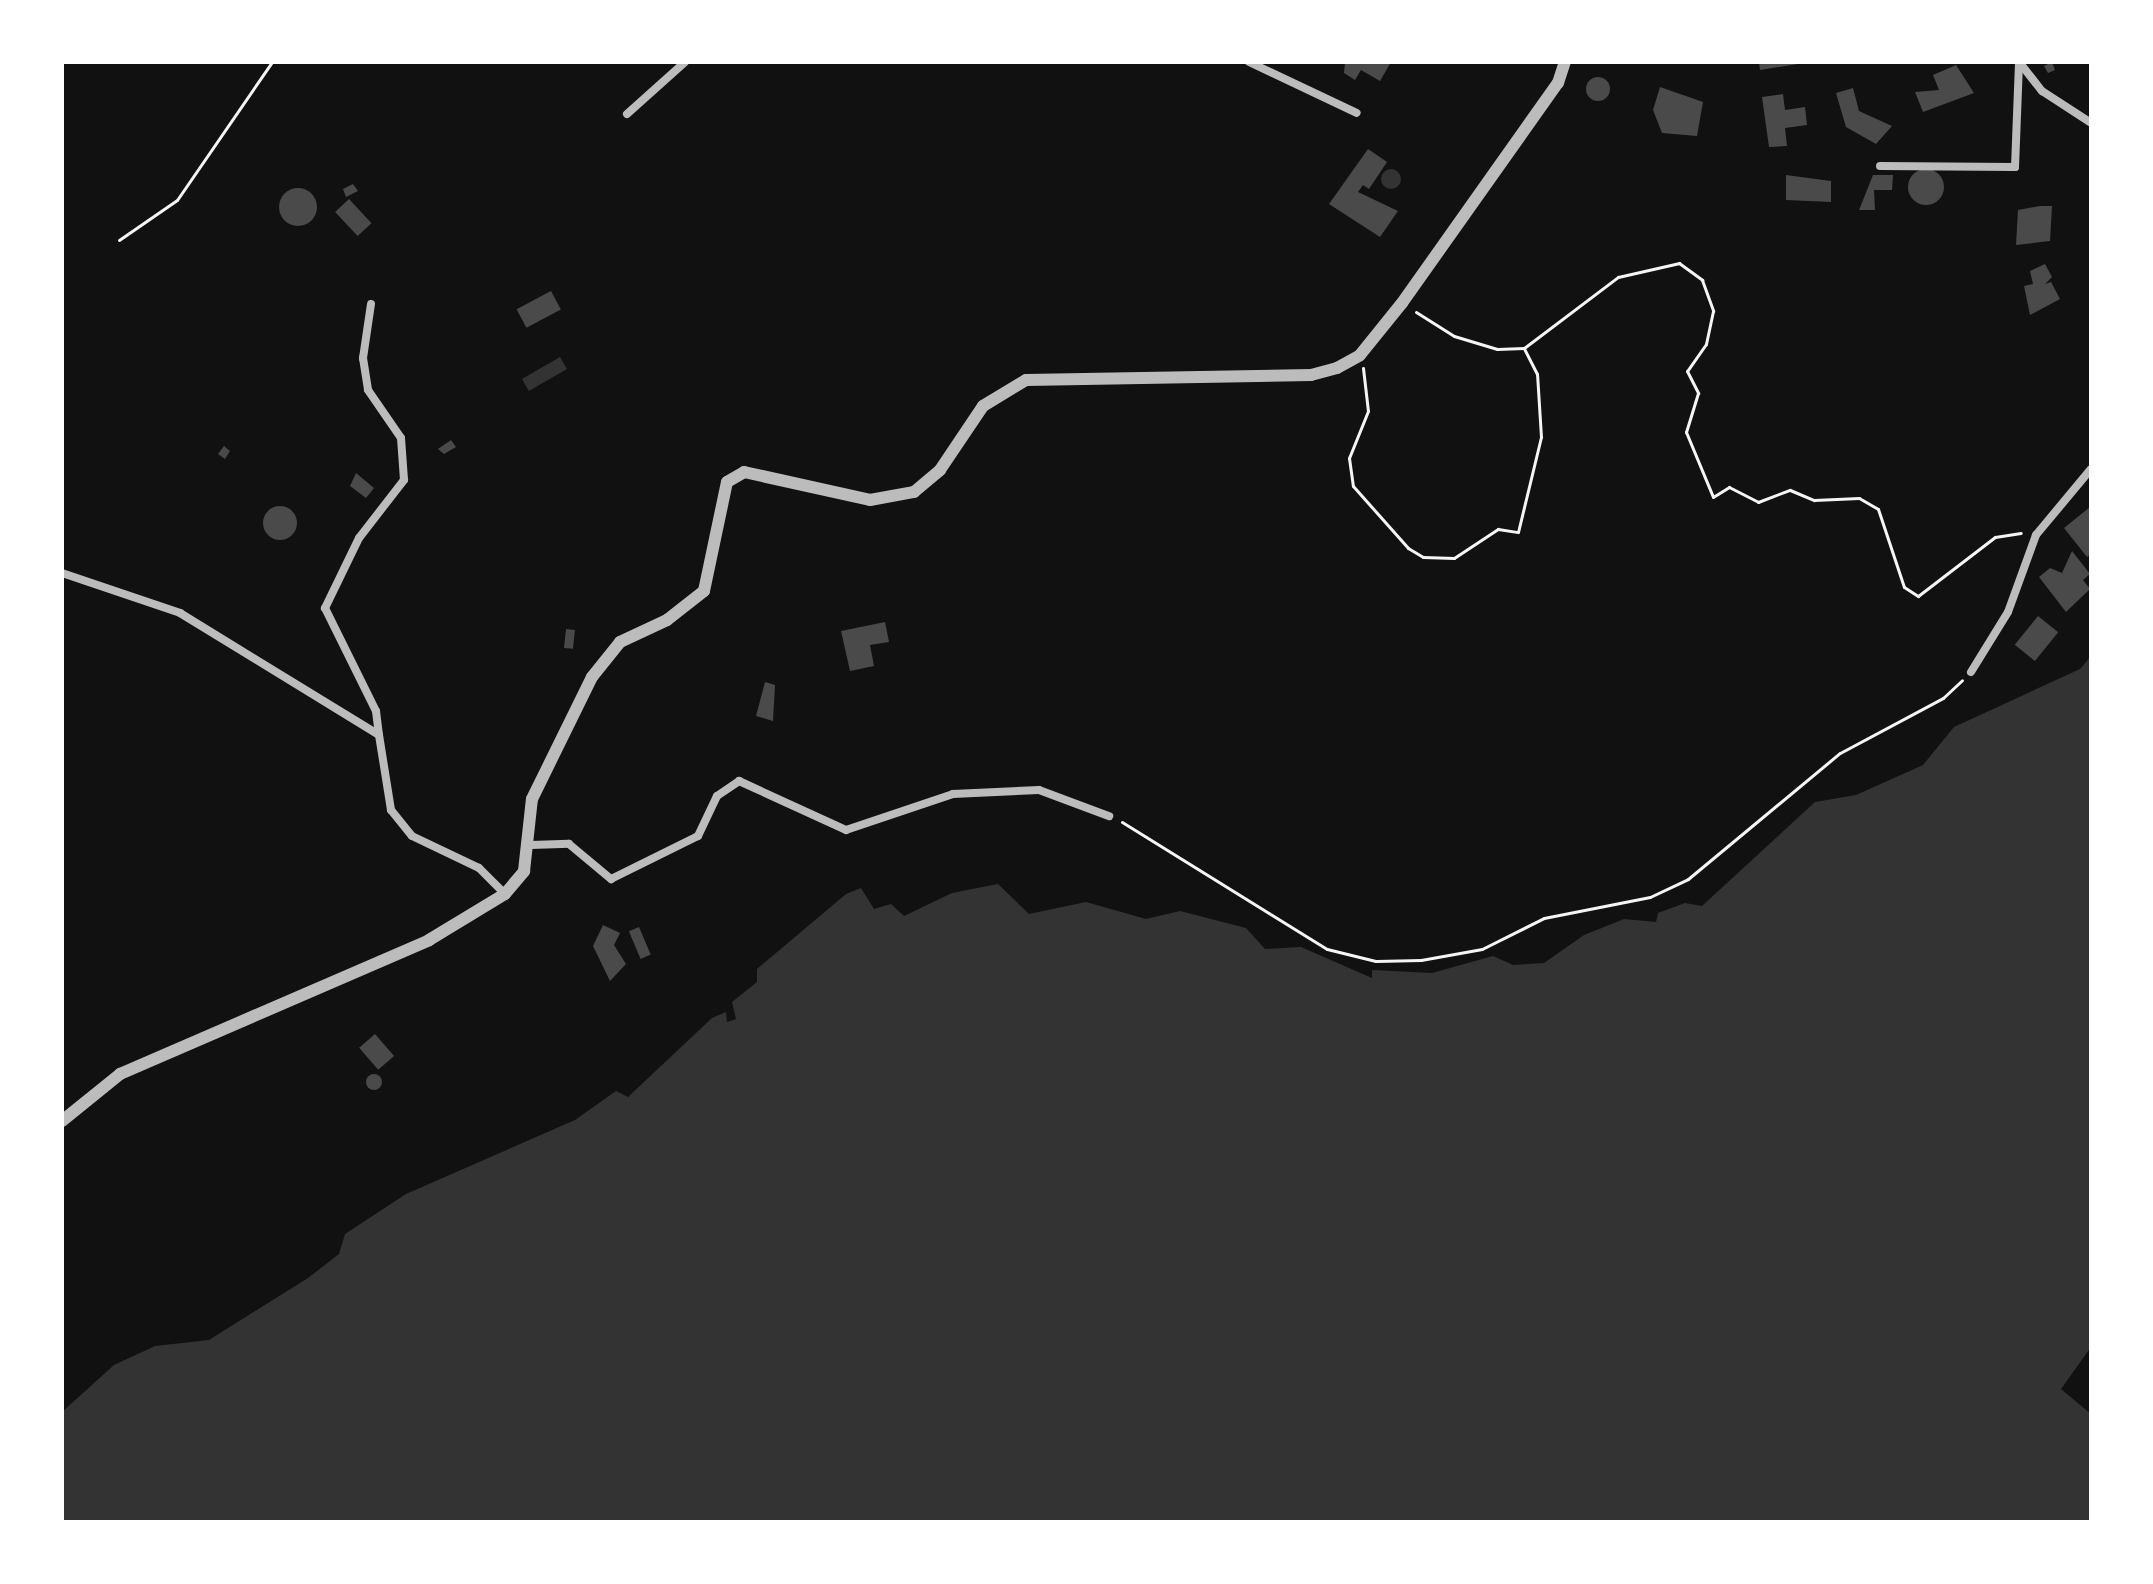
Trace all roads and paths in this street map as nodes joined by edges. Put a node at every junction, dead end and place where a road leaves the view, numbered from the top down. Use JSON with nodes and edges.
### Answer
{"nodes":[{"id":1,"x":272,"y":62,"type":"edge"},
{"id":2,"x":685,"y":62,"type":"edge"},
{"id":3,"x":1249,"y":62,"type":"edge"},
{"id":4,"x":1565,"y":62,"type":"edge"},
{"id":5,"x":2020,"y":62,"type":"edge"},
{"id":6,"x":1357,"y":113,"type":"dead end"},
{"id":7,"x":627,"y":114,"type":"dead end"},
{"id":8,"x":2091,"y":123,"type":"edge"},
{"id":9,"x":1880,"y":166,"type":"dead end"},
{"id":10,"x":119,"y":240,"type":"dead end"},
{"id":11,"x":1402,"y":303,"type":"junction"},
{"id":12,"x":371,"y":304,"type":"dead end"},
{"id":13,"x":1524,"y":348,"type":"junction"},
{"id":14,"x":1360,"y":355,"type":"junction"},
{"id":15,"x":2091,"y":469,"type":"edge"},
{"id":16,"x":2036,"y":535,"type":"junction"},
{"id":17,"x":62,"y":573,"type":"edge"},
{"id":18,"x":1971,"y":672,"type":"joint"},
{"id":19,"x":379,"y":735,"type":"junction"},
{"id":20,"x":1109,"y":816,"type":"joint"},
{"id":21,"x":531,"y":845,"type":"junction"},
{"id":22,"x":505,"y":894,"type":"junction"},
{"id":23,"x":62,"y":1121,"type":"edge"}],
"edges":[{"from":1,"to":10,"type":"path"},
{"from":2,"to":7,"type":"street"},
{"from":3,"to":6,"type":"street"},
{"from":4,"to":11,"type":"street"},
{"from":5,"to":8,"type":"street"},
{"from":5,"to":9,"type":"street"},
{"from":11,"to":13,"type":"path"},
{"from":11,"to":14,"type":"street"},
{"from":12,"to":19,"type":"street"},
{"from":13,"to":14,"type":"path"},
{"from":13,"to":16,"type":"path"},
{"from":14,"to":21,"type":"street"},
{"from":15,"to":16,"type":"street"},
{"from":16,"to":18,"type":"street"},
{"from":17,"to":19,"type":"street"},
{"from":18,"to":20,"type":"path"},
{"from":19,"to":22,"type":"street"},
{"from":20,"to":21,"type":"street"},
{"from":21,"to":22,"type":"street"},
{"from":22,"to":23,"type":"street"}]}
